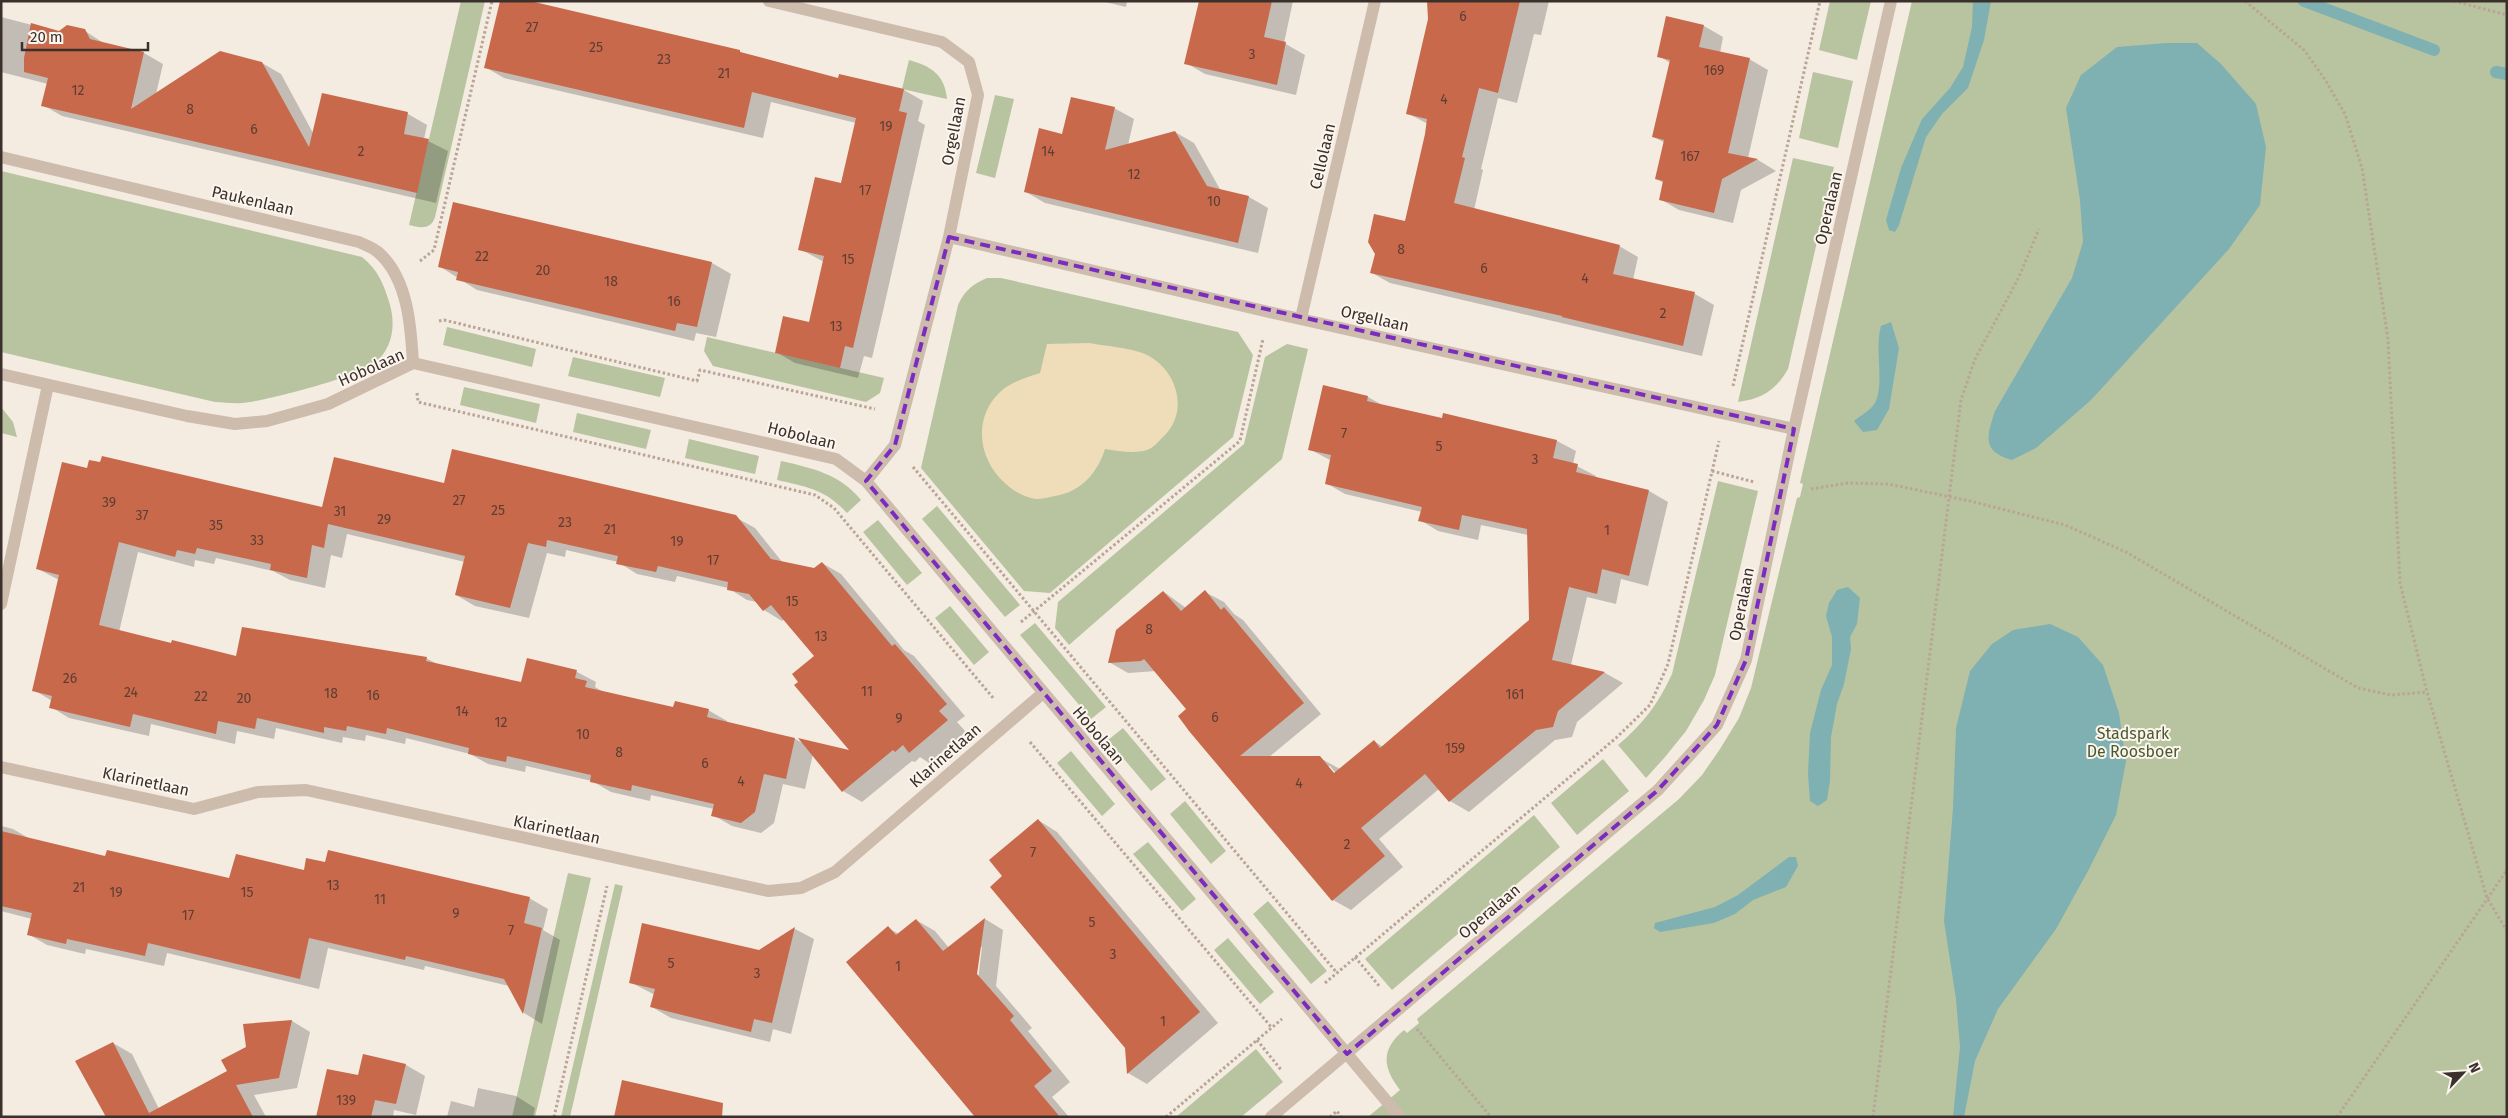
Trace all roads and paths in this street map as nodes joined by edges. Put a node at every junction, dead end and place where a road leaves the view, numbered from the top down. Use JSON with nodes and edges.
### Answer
{"nodes":[{"id":1,"x":492,"y":1,"type":"edge"},
{"id":2,"x":769,"y":1,"type":"edge"},
{"id":3,"x":1375,"y":1,"type":"edge"},
{"id":4,"x":1820,"y":1,"type":"edge"},
{"id":5,"x":1891,"y":1,"type":"edge"},
{"id":6,"x":2245,"y":1,"type":"edge"},
{"id":7,"x":2454,"y":1,"type":"edge"},
{"id":8,"x":2507,"y":15,"type":"edge"},
{"id":9,"x":1,"y":157,"type":"edge"},
{"id":10,"x":2039,"y":228,"type":"dead end"},
{"id":11,"x":949,"y":237,"type":"junction"},
{"id":12,"x":398,"y":279,"type":"junction"},
{"id":13,"x":1269,"y":312,"type":"junction"},
{"id":14,"x":1300,"y":318,"type":"junction"},
{"id":15,"x":411,"y":326,"type":"junction"},
{"id":16,"x":413,"y":363,"type":"junction"},
{"id":17,"x":1,"y":374,"type":"edge"},
{"id":18,"x":48,"y":386,"type":"junction"},
{"id":19,"x":1726,"y":414,"type":"junction"},
{"id":20,"x":902,"y":415,"type":"junction"},
{"id":21,"x":1794,"y":428,"type":"junction"},
{"id":22,"x":895,"y":446,"type":"junction"},
{"id":23,"x":1712,"y":471,"type":"junction"},
{"id":24,"x":866,"y":481,"type":"junction"},
{"id":25,"x":1780,"y":489,"type":"junction"},
{"id":26,"x":1949,"y":498,"type":"junction"},
{"id":27,"x":1,"y":604,"type":"edge"},
{"id":28,"x":1033,"y":612,"type":"junction"},
{"id":29,"x":1000,"y":640,"type":"junction"},
{"id":30,"x":2427,"y":692,"type":"junction"},
{"id":31,"x":1043,"y":693,"type":"junction"},
{"id":32,"x":1011,"y":720,"type":"junction"},
{"id":33,"x":1,"y":766,"type":"edge"},
{"id":34,"x":614,"y":858,"type":"junction"},
{"id":35,"x":2507,"y":870,"type":"edge"},
{"id":36,"x":2487,"y":898,"type":"junction"},
{"id":37,"x":2507,"y":931,"type":"edge"},
{"id":38,"x":1355,"y":957,"type":"junction"},
{"id":39,"x":1337,"y":973,"type":"junction"},
{"id":40,"x":1303,"y":1002,"type":"junction"},
{"id":41,"x":1400,"y":1009,"type":"junction"},
{"id":42,"x":1272,"y":1028,"type":"junction"},
{"id":43,"x":1347,"y":1054,"type":"junction"},
{"id":44,"x":554,"y":1117,"type":"edge"},
{"id":45,"x":1166,"y":1117,"type":"edge"},
{"id":46,"x":1271,"y":1117,"type":"edge"},
{"id":47,"x":1330,"y":1117,"type":"edge"},
{"id":48,"x":1341,"y":1117,"type":"edge"},
{"id":49,"x":1400,"y":1117,"type":"edge"},
{"id":50,"x":1491,"y":1117,"type":"edge"},
{"id":51,"x":1873,"y":1117,"type":"edge"},
{"id":52,"x":2337,"y":1117,"type":"edge"}],
"edges":[{"from":1,"to":12,"type":"path"},
{"from":2,"to":11,"type":"street","name":"Orgellaan"},
{"from":3,"to":14,"type":"street","name":"Cellolaan"},
{"from":4,"to":19,"type":"path"},
{"from":5,"to":21,"type":"street","name":"Operalaan"},
{"from":6,"to":30,"type":"path"},
{"from":7,"to":8,"type":"path"},
{"from":9,"to":12,"type":"street","name":"Paukenlaan"},
{"from":10,"to":26,"type":"path"},
{"from":11,"to":13,"type":"street","name":"Orgellaan"},
{"from":11,"to":20,"type":"street","name":"Orgellaan"},
{"from":12,"to":15,"type":"street","name":"Paukenlaan"},
{"from":13,"to":14,"type":"street","name":"Orgellaan"},
{"from":13,"to":28,"type":"path"},
{"from":14,"to":19,"type":"street","name":"Orgellaan"},
{"from":15,"to":16,"type":"street","name":"Paukenlaan"},
{"from":15,"to":20,"type":"path"},
{"from":16,"to":18,"type":"street","name":"Hobolaan"},
{"from":16,"to":24,"type":"street","name":"Hobolaan"},
{"from":16,"to":32,"type":"path"},
{"from":17,"to":18,"type":"street","name":"Hobolaan"},
{"from":18,"to":27,"type":"street"},
{"from":19,"to":21,"type":"street","name":"Orgellaan"},
{"from":19,"to":23,"type":"path"},
{"from":20,"to":22,"type":"street","name":"Orgellaan"},
{"from":21,"to":25,"type":"street","name":"Operalaan"},
{"from":22,"to":24,"type":"street","name":"Orgellaan"},
{"from":22,"to":28,"type":"path"},
{"from":23,"to":25,"type":"path"},
{"from":23,"to":38,"type":"path"},
{"from":24,"to":29,"type":"street","name":"Hobolaan"},
{"from":25,"to":26,"type":"path"},
{"from":25,"to":41,"type":"street","name":"Operalaan"},
{"from":26,"to":30,"type":"path"},
{"from":26,"to":51,"type":"path"},
{"from":28,"to":29,"type":"path"},
{"from":28,"to":39,"type":"path"},
{"from":29,"to":31,"type":"street","name":"Hobolaan"},
{"from":30,"to":36,"type":"path"},
{"from":31,"to":32,"type":"street","name":"Klarinetlaan"},
{"from":31,"to":40,"type":"street","name":"Hobolaan"},
{"from":32,"to":34,"type":"street","name":"Klarinetlaan"},
{"from":32,"to":42,"type":"path"},
{"from":33,"to":34,"type":"street","name":"Klarinetlaan"},
{"from":34,"to":44,"type":"path"},
{"from":35,"to":36,"type":"path"},
{"from":36,"to":37,"type":"path"},
{"from":36,"to":52,"type":"path"},
{"from":38,"to":39,"type":"path"},
{"from":38,"to":41,"type":"path"},
{"from":39,"to":40,"type":"path"},
{"from":40,"to":42,"type":"path"},
{"from":40,"to":43,"type":"street","name":"Hobolaan"},
{"from":41,"to":43,"type":"street","name":"Operalaan"},
{"from":41,"to":50,"type":"path"},
{"from":42,"to":45,"type":"path"},
{"from":43,"to":46,"type":"street","name":"Operalaan"},
{"from":43,"to":49,"type":"street"},
{"from":47,"to":48,"type":"path"}]}
